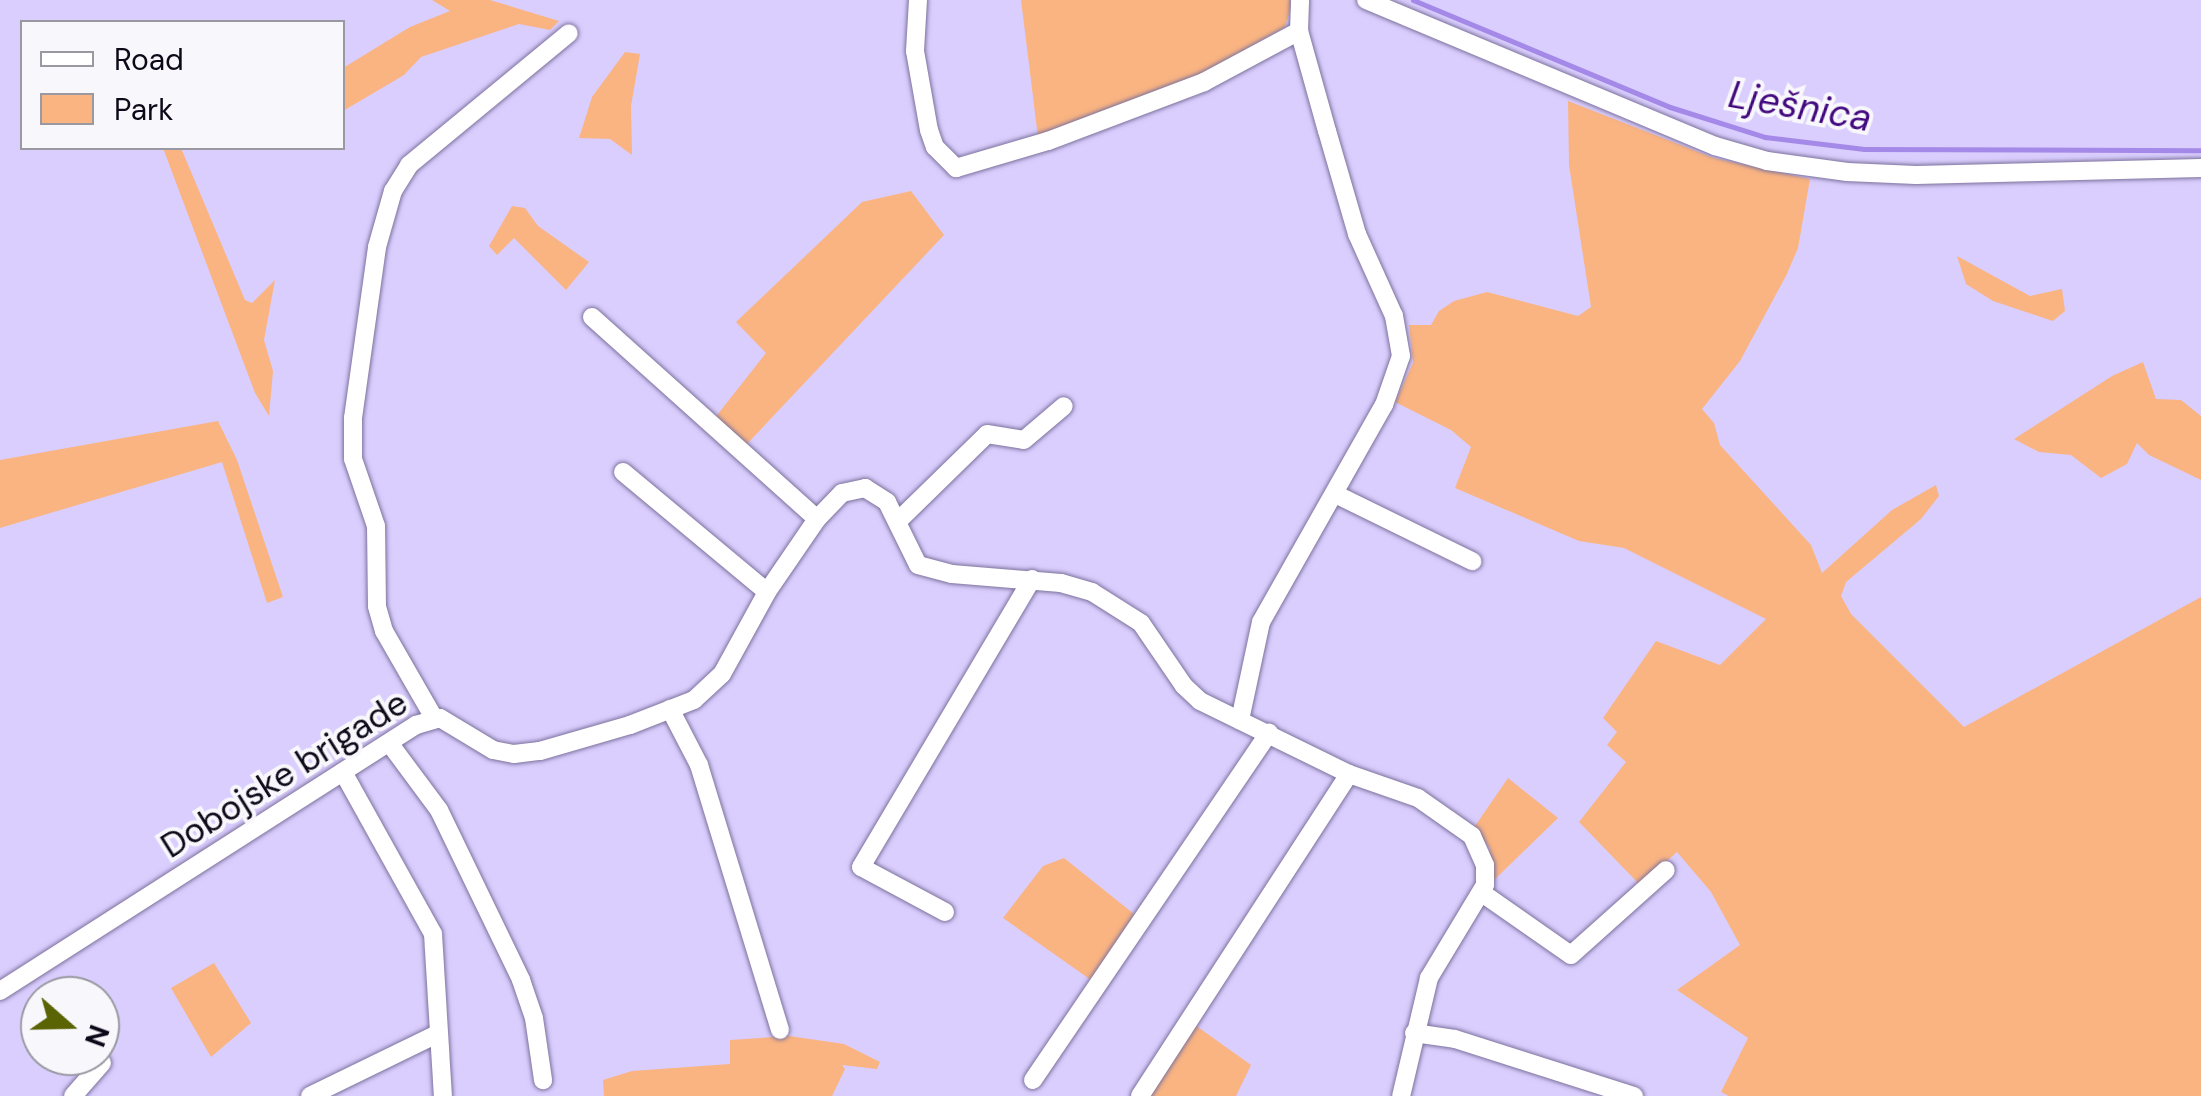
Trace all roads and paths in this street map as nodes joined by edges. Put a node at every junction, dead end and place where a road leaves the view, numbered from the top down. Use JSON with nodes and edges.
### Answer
{"nodes":[{"id":1,"x":918,"y":0,"type":"edge"},
{"id":2,"x":1300,"y":0,"type":"edge"},
{"id":3,"x":1366,"y":0,"type":"edge"},
{"id":4,"x":1299,"y":30,"type":"junction"},
{"id":5,"x":570,"y":33,"type":"dead end"},
{"id":6,"x":2201,"y":168,"type":"edge"},
{"id":7,"x":592,"y":317,"type":"dead end"},
{"id":8,"x":1064,"y":406,"type":"dead end"},
{"id":9,"x":623,"y":472,"type":"dead end"},
{"id":10,"x":1335,"y":494,"type":"junction"},
{"id":11,"x":817,"y":519,"type":"junction"},
{"id":12,"x":898,"y":521,"type":"junction"},
{"id":13,"x":1472,"y":561,"type":"dead end"},
{"id":14,"x":1032,"y":579,"type":"junction"},
{"id":15,"x":767,"y":592,"type":"junction"},
{"id":16,"x":670,"y":709,"type":"junction"},
{"id":17,"x":434,"y":718,"type":"junction"},
{"id":18,"x":1240,"y":720,"type":"junction"},
{"id":19,"x":1269,"y":733,"type":"junction"},
{"id":20,"x":390,"y":744,"type":"junction"},
{"id":21,"x":343,"y":772,"type":"junction"},
{"id":22,"x":1349,"y":774,"type":"junction"},
{"id":23,"x":1666,"y":870,"type":"dead end"},
{"id":24,"x":1482,"y":893,"type":"junction"},
{"id":25,"x":945,"y":912,"type":"dead end"},
{"id":26,"x":0,"y":990,"type":"edge"},
{"id":27,"x":780,"y":1030,"type":"dead end"},
{"id":28,"x":1414,"y":1033,"type":"junction"},
{"id":29,"x":437,"y":1034,"type":"junction"},
{"id":30,"x":91,"y":1076,"type":"edge"},
{"id":31,"x":543,"y":1080,"type":"dead end"},
{"id":32,"x":1032,"y":1080,"type":"dead end"},
{"id":33,"x":73,"y":1096,"type":"edge"},
{"id":34,"x":310,"y":1096,"type":"edge"},
{"id":35,"x":443,"y":1096,"type":"edge"},
{"id":36,"x":1140,"y":1096,"type":"edge"},
{"id":37,"x":1401,"y":1096,"type":"edge"},
{"id":38,"x":1634,"y":1096,"type":"edge"}],
"edges":[{"from":1,"to":4,"type":"street"},
{"from":2,"to":4,"type":"street"},
{"from":3,"to":6,"type":"street"},
{"from":4,"to":10,"type":"street"},
{"from":5,"to":17,"type":"street"},
{"from":7,"to":11,"type":"street"},
{"from":8,"to":12,"type":"street"},
{"from":9,"to":15,"type":"street"},
{"from":10,"to":13,"type":"street"},
{"from":10,"to":18,"type":"street"},
{"from":11,"to":12,"type":"street","name":"Dobojske brigade"},
{"from":11,"to":15,"type":"street","name":"Dobojske brigade"},
{"from":12,"to":14,"type":"street","name":"Dobojske brigade"},
{"from":14,"to":18,"type":"street","name":"Dobojske brigade"},
{"from":14,"to":25,"type":"street"},
{"from":15,"to":16,"type":"street","name":"Dobojske brigade"},
{"from":16,"to":17,"type":"street","name":"Dobojske brigade"},
{"from":16,"to":27,"type":"street"},
{"from":17,"to":20,"type":"street","name":"Dobojske brigade"},
{"from":18,"to":19,"type":"street","name":"Dobojske brigade"},
{"from":19,"to":22,"type":"street","name":"Dobojske brigade"},
{"from":19,"to":32,"type":"street"},
{"from":20,"to":21,"type":"street","name":"Dobojske brigade"},
{"from":20,"to":31,"type":"street"},
{"from":21,"to":26,"type":"street","name":"Dobojske brigade"},
{"from":21,"to":29,"type":"street"},
{"from":22,"to":24,"type":"street","name":"Dobojske brigade"},
{"from":22,"to":36,"type":"street"},
{"from":23,"to":24,"type":"street"},
{"from":24,"to":28,"type":"street"},
{"from":28,"to":37,"type":"street"},
{"from":28,"to":38,"type":"street"},
{"from":29,"to":34,"type":"street"},
{"from":29,"to":35,"type":"street"},
{"from":30,"to":33,"type":"street"}]}
